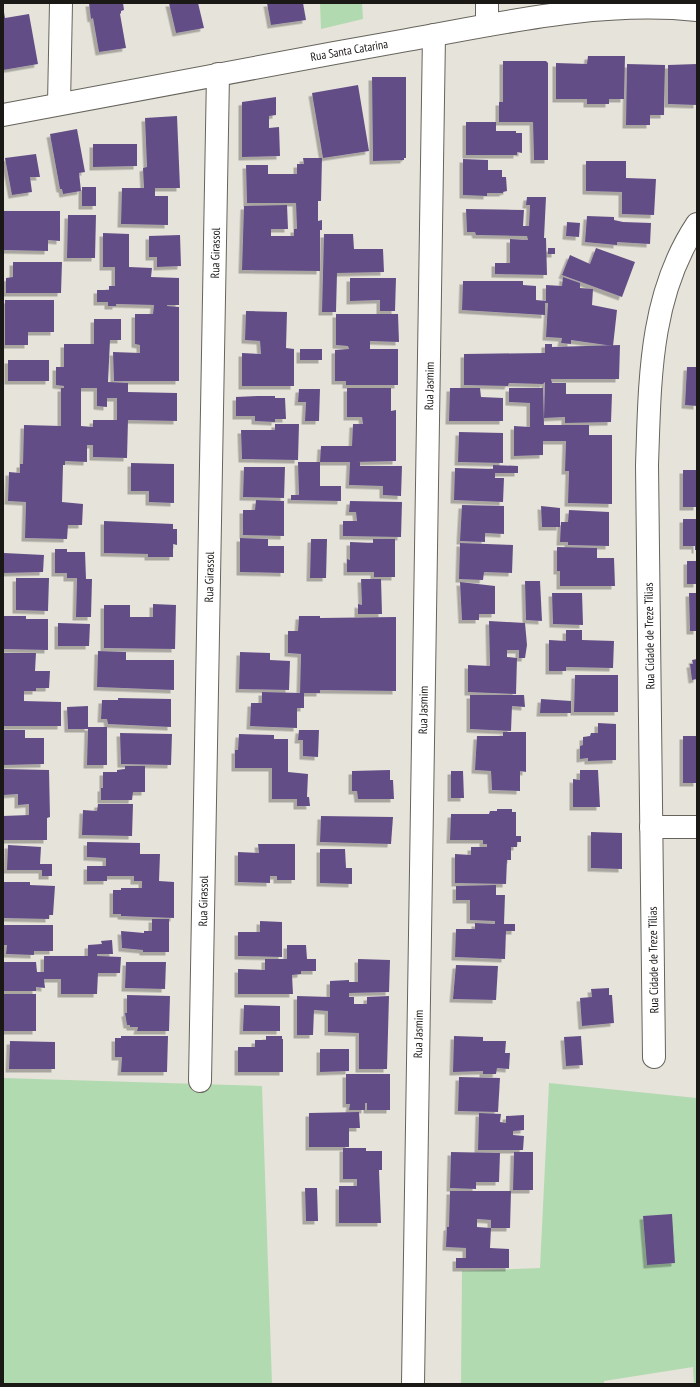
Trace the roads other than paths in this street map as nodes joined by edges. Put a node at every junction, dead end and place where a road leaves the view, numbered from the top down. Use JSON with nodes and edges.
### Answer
{"nodes":[{"id":1,"x":61,"y":3,"type":"edge"},
{"id":2,"x":487,"y":3,"type":"edge"},
{"id":3,"x":592,"y":6,"type":"edge"},
{"id":4,"x":697,"y":10,"type":"edge"},
{"id":5,"x":487,"y":25,"type":"junction"},
{"id":6,"x":434,"y":35,"type":"junction"},
{"id":7,"x":218,"y":74,"type":"junction"},
{"id":8,"x":59,"y":104,"type":"junction"},
{"id":9,"x":3,"y":114,"type":"edge"},
{"id":10,"x":697,"y":224,"type":"edge"},
{"id":11,"x":651,"y":827,"type":"junction"},
{"id":12,"x":697,"y":827,"type":"edge"},
{"id":13,"x":654,"y":1057,"type":"dead end"},
{"id":14,"x":200,"y":1081,"type":"dead end"},
{"id":15,"x":413,"y":1384,"type":"edge"}],
"edges":[{"from":1,"to":8,"type":"street"},
{"from":2,"to":5,"type":"street"},
{"from":3,"to":4,"type":"street","name":"Rua Santa Catarina"},
{"from":3,"to":5,"type":"street","name":"Rua Santa Catarina"},
{"from":5,"to":6,"type":"street","name":"Rua Santa Catarina"},
{"from":6,"to":7,"type":"street","name":"Rua Santa Catarina"},
{"from":6,"to":15,"type":"street","name":"Rua Jasmim"},
{"from":7,"to":8,"type":"street","name":"Rua Santa Catarina"},
{"from":7,"to":14,"type":"street","name":"Rua Girassol"},
{"from":8,"to":9,"type":"street","name":"Rua Santa Catarina"},
{"from":10,"to":11,"type":"street","name":"Rua Cidade de Treze Tílias"},
{"from":11,"to":12,"type":"street"},
{"from":11,"to":13,"type":"street","name":"Rua Cidade de Treze Tílias"}]}
